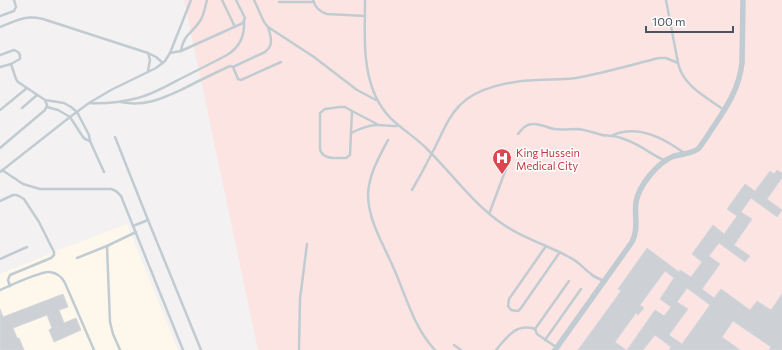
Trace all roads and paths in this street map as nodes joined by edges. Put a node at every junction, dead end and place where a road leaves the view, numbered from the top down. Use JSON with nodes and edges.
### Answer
{"nodes":[{"id":1,"x":14,"y":0,"type":"edge"},
{"id":2,"x":191,"y":0,"type":"edge"},
{"id":3,"x":207,"y":0,"type":"edge"},
{"id":4,"x":222,"y":0,"type":"edge"},
{"id":5,"x":236,"y":0,"type":"edge"},
{"id":6,"x":254,"y":0,"type":"edge"},
{"id":7,"x":365,"y":0,"type":"edge"},
{"id":8,"x":666,"y":0,"type":"edge"},
{"id":9,"x":743,"y":0,"type":"edge"},
{"id":10,"x":314,"y":1,"type":"edge"},
{"id":11,"x":279,"y":2,"type":"dead end"},
{"id":12,"x":0,"y":16,"type":"edge"},
{"id":13,"x":365,"y":16,"type":"junction"},
{"id":14,"x":244,"y":21,"type":"junction"},
{"id":15,"x":0,"y":27,"type":"edge"},
{"id":16,"x":235,"y":27,"type":"junction"},
{"id":17,"x":268,"y":27,"type":"junction"},
{"id":18,"x":181,"y":51,"type":"junction"},
{"id":19,"x":148,"y":52,"type":"junction"},
{"id":20,"x":170,"y":53,"type":"junction"},
{"id":21,"x":0,"y":55,"type":"edge"},
{"id":22,"x":281,"y":62,"type":"dead end"},
{"id":23,"x":678,"y":62,"type":"junction"},
{"id":24,"x":163,"y":63,"type":"junction"},
{"id":25,"x":10,"y":64,"type":"junction"},
{"id":26,"x":0,"y":67,"type":"edge"},
{"id":27,"x":233,"y":67,"type":"junction"},
{"id":28,"x":148,"y":72,"type":"junction"},
{"id":29,"x":27,"y":88,"type":"junction"},
{"id":30,"x":37,"y":95,"type":"junction"},
{"id":31,"x":45,"y":100,"type":"junction"},
{"id":32,"x":377,"y":100,"type":"junction"},
{"id":33,"x":119,"y":102,"type":"junction"},
{"id":34,"x":89,"y":104,"type":"junction"},
{"id":35,"x":47,"y":107,"type":"junction"},
{"id":36,"x":22,"y":108,"type":"dead end"},
{"id":37,"x":0,"y":110,"type":"edge"},
{"id":38,"x":725,"y":110,"type":"junction"},
{"id":39,"x":352,"y":111,"type":"junction"},
{"id":40,"x":77,"y":112,"type":"junction"},
{"id":41,"x":70,"y":117,"type":"junction"},
{"id":42,"x":377,"y":125,"type":"junction"},
{"id":43,"x":398,"y":126,"type":"junction"},
{"id":44,"x":351,"y":133,"type":"junction"},
{"id":45,"x":518,"y":134,"type":"dead end"},
{"id":46,"x":613,"y":136,"type":"junction"},
{"id":47,"x":115,"y":137,"type":"dead end"},
{"id":48,"x":388,"y":140,"type":"dead end"},
{"id":49,"x":90,"y":141,"type":"junction"},
{"id":50,"x":0,"y":148,"type":"edge"},
{"id":51,"x":432,"y":154,"type":"junction"},
{"id":52,"x":686,"y":154,"type":"junction"},
{"id":53,"x":665,"y":161,"type":"junction"},
{"id":54,"x":506,"y":168,"type":"dead end"},
{"id":55,"x":1,"y":171,"type":"edge"},
{"id":56,"x":104,"y":172,"type":"dead end"},
{"id":57,"x":412,"y":190,"type":"dead end"},
{"id":58,"x":0,"y":201,"type":"edge"},
{"id":59,"x":489,"y":214,"type":"junction"},
{"id":60,"x":148,"y":220,"type":"junction"},
{"id":61,"x":133,"y":226,"type":"junction"},
{"id":62,"x":136,"y":232,"type":"junction"},
{"id":63,"x":307,"y":244,"type":"dead end"},
{"id":64,"x":107,"y":246,"type":"junction"},
{"id":65,"x":546,"y":246,"type":"junction"},
{"id":66,"x":27,"y":247,"type":"dead end"},
{"id":67,"x":560,"y":252,"type":"junction"},
{"id":68,"x":77,"y":258,"type":"dead end"},
{"id":69,"x":0,"y":259,"type":"edge"},
{"id":70,"x":569,"y":280,"type":"dead end"},
{"id":71,"x":604,"y":281,"type":"junction"},
{"id":72,"x":10,"y":286,"type":"junction"},
{"id":73,"x":581,"y":288,"type":"dead end"},
{"id":74,"x":0,"y":290,"type":"edge"},
{"id":75,"x":535,"y":329,"type":"junction"},
{"id":76,"x":545,"y":340,"type":"junction"},
{"id":77,"x":454,"y":345,"type":"dead end"},
{"id":78,"x":556,"y":349,"type":"edge"},
{"id":79,"x":94,"y":350,"type":"edge"},
{"id":80,"x":120,"y":350,"type":"edge"},
{"id":81,"x":183,"y":350,"type":"edge"},
{"id":82,"x":201,"y":350,"type":"edge"},
{"id":83,"x":299,"y":350,"type":"edge"},
{"id":84,"x":436,"y":350,"type":"edge"},
{"id":85,"x":461,"y":350,"type":"edge"},
{"id":86,"x":496,"y":350,"type":"edge"}],
"edges":[{"from":1,"to":12,"type":"lane"},
{"from":2,"to":20,"type":"lane"},
{"from":3,"to":18,"type":"lane"},
{"from":4,"to":16,"type":"lane"},
{"from":5,"to":14,"type":"lane"},
{"from":6,"to":17,"type":"lane"},
{"from":7,"to":13,"type":"lane"},
{"from":8,"to":23,"type":"lane"},
{"from":9,"to":38,"type":"street"},
{"from":10,"to":11,"type":"lane"},
{"from":10,"to":13,"type":"lane"},
{"from":13,"to":32,"type":"lane"},
{"from":14,"to":16,"type":"lane"},
{"from":14,"to":33,"type":"lane"},
{"from":15,"to":19,"type":"lane"},
{"from":16,"to":18,"type":"lane"},
{"from":17,"to":27,"type":"lane"},
{"from":17,"to":32,"type":"lane"},
{"from":18,"to":20,"type":"lane"},
{"from":19,"to":24,"type":"lane"},
{"from":19,"to":28,"type":"lane"},
{"from":20,"to":24,"type":"lane"},
{"from":21,"to":25,"type":"lane"},
{"from":22,"to":27,"type":"lane"},
{"from":23,"to":38,"type":"lane"},
{"from":23,"to":51,"type":"lane"},
{"from":24,"to":28,"type":"lane"},
{"from":25,"to":26,"type":"lane"},
{"from":25,"to":29,"type":"lane"},
{"from":27,"to":33,"type":"lane"},
{"from":28,"to":34,"type":"lane"},
{"from":29,"to":30,"type":"lane"},
{"from":29,"to":37,"type":"lane"},
{"from":30,"to":31,"type":"lane"},
{"from":30,"to":36,"type":"lane"},
{"from":31,"to":35,"type":"lane"},
{"from":31,"to":40,"type":"lane"},
{"from":32,"to":43,"type":"lane"},
{"from":33,"to":34,"type":"lane"},
{"from":34,"to":40,"type":"lane"},
{"from":35,"to":41,"type":"lane"},
{"from":35,"to":50,"type":"lane"},
{"from":38,"to":52,"type":"street"},
{"from":39,"to":42,"type":"lane"},
{"from":39,"to":44,"type":"lane"},
{"from":39,"to":44,"type":"lane"},
{"from":40,"to":41,"type":"lane"},
{"from":40,"to":49,"type":"lane"},
{"from":41,"to":49,"type":"lane"},
{"from":41,"to":55,"type":"lane"},
{"from":42,"to":43,"type":"lane"},
{"from":42,"to":44,"type":"lane"},
{"from":43,"to":51,"type":"lane"},
{"from":45,"to":46,"type":"lane"},
{"from":46,"to":52,"type":"lane"},
{"from":46,"to":53,"type":"lane"},
{"from":47,"to":60,"type":"lane"},
{"from":48,"to":84,"type":"lane"},
{"from":49,"to":56,"type":"lane"},
{"from":51,"to":57,"type":"lane"},
{"from":51,"to":59,"type":"lane"},
{"from":52,"to":53,"type":"street"},
{"from":53,"to":71,"type":"street"},
{"from":54,"to":59,"type":"lane"},
{"from":55,"to":61,"type":"lane"},
{"from":58,"to":72,"type":"lane"},
{"from":59,"to":65,"type":"lane"},
{"from":60,"to":61,"type":"lane"},
{"from":60,"to":82,"type":"lane"},
{"from":61,"to":62,"type":"lane"},
{"from":62,"to":64,"type":"lane"},
{"from":62,"to":81,"type":"lane"},
{"from":63,"to":83,"type":"lane"},
{"from":64,"to":68,"type":"lane"},
{"from":64,"to":80,"type":"lane"},
{"from":65,"to":67,"type":"lane"},
{"from":65,"to":67,"type":"lane"},
{"from":66,"to":69,"type":"lane"},
{"from":67,"to":71,"type":"lane"},
{"from":70,"to":75,"type":"lane"},
{"from":71,"to":78,"type":"street"},
{"from":72,"to":74,"type":"lane"},
{"from":72,"to":79,"type":"lane"},
{"from":73,"to":76,"type":"lane"},
{"from":75,"to":76,"type":"lane"},
{"from":75,"to":86,"type":"lane"},
{"from":76,"to":78,"type":"lane"},
{"from":77,"to":85,"type":"lane"}]}
